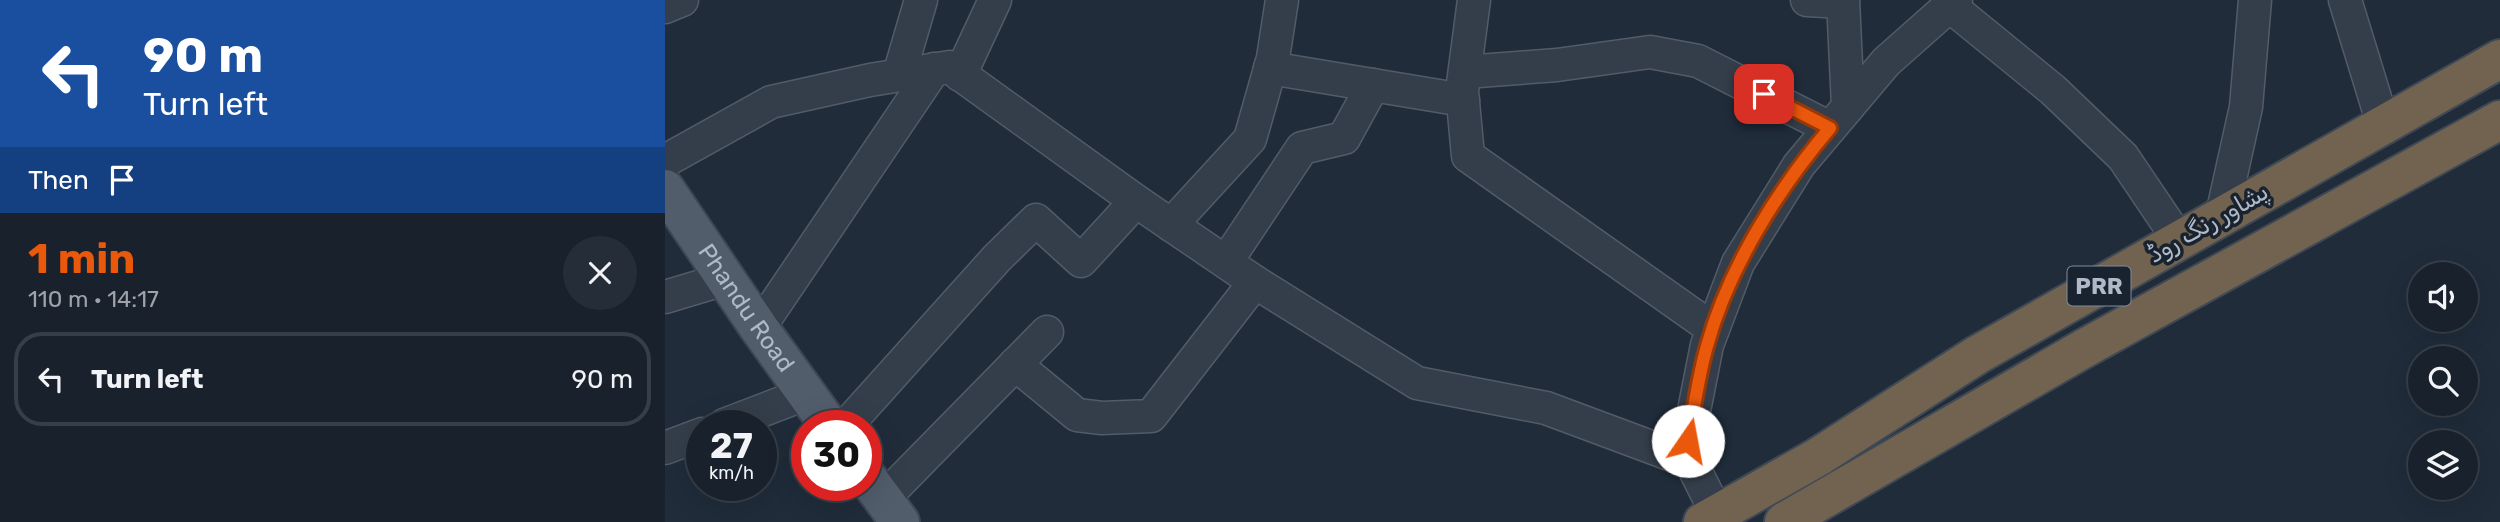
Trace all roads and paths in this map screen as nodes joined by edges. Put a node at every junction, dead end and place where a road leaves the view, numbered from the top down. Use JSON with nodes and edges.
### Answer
{"nodes":[{"id":1,"x":682,"y":0,"type":"edge"},
{"id":2,"x":921,"y":0,"type":"edge"},
{"id":3,"x":995,"y":0,"type":"edge"},
{"id":4,"x":1282,"y":0,"type":"edge"},
{"id":5,"x":1474,"y":0,"type":"edge"},
{"id":6,"x":1807,"y":0,"type":"edge"},
{"id":7,"x":2255,"y":0,"type":"edge"},
{"id":8,"x":2346,"y":0,"type":"edge"},
{"id":9,"x":1843,"y":1,"type":"edge"},
{"id":10,"x":1953,"y":3,"type":"edge"},
{"id":11,"x":665,"y":7,"type":"edge"},
{"id":12,"x":2500,"y":59,"type":"edge"},
{"id":13,"x":1270,"y":68,"type":"junction"},
{"id":14,"x":947,"y":72,"type":"junction"},
{"id":15,"x":899,"y":75,"type":"junction"},
{"id":16,"x":1373,"y":85,"type":"junction"},
{"id":17,"x":1464,"y":86,"type":"junction"},
{"id":18,"x":1839,"y":118,"type":"junction"},
{"id":19,"x":2500,"y":120,"type":"edge"},
{"id":20,"x":2383,"y":124,"type":"junction"},
{"id":21,"x":665,"y":161,"type":"edge"},
{"id":22,"x":665,"y":190,"type":"edge"},
{"id":23,"x":1136,"y":201,"type":"junction"},
{"id":24,"x":2222,"y":215,"type":"junction"},
{"id":25,"x":1171,"y":225,"type":"junction"},
{"id":26,"x":2179,"y":240,"type":"junction"},
{"id":27,"x":1226,"y":262,"type":"junction"},
{"id":28,"x":725,"y":279,"type":"junction"},
{"id":29,"x":1255,"y":282,"type":"junction"},
{"id":30,"x":665,"y":297,"type":"edge"},
{"id":31,"x":759,"y":328,"type":"junction"},
{"id":32,"x":1713,"y":329,"type":"junction"},
{"id":33,"x":1047,"y":332,"type":"dead end"},
{"id":34,"x":1015,"y":364,"type":"junction"},
{"id":35,"x":805,"y":394,"type":"junction"},
{"id":36,"x":763,"y":410,"type":"edge"},
{"id":37,"x":817,"y":410,"type":"edge"},
{"id":38,"x":860,"y":410,"type":"edge"},
{"id":39,"x":686,"y":440,"type":"edge"},
{"id":40,"x":665,"y":448,"type":"edge"},
{"id":41,"x":1691,"y":462,"type":"junction"},
{"id":42,"x":883,"y":499,"type":"edge"},
{"id":43,"x":1710,"y":518,"type":"edge"},
{"id":44,"x":1784,"y":522,"type":"edge"}],
"edges":[{"from":1,"to":11,"type":"street"},
{"from":2,"to":15,"type":"street"},
{"from":3,"to":14,"type":"street"},
{"from":4,"to":13,"type":"street"},
{"from":5,"to":17,"type":"street"},
{"from":6,"to":9,"type":"street"},
{"from":7,"to":24,"type":"street"},
{"from":8,"to":20,"type":"street"},
{"from":9,"to":18,"type":"street"},
{"from":10,"to":18,"type":"street"},
{"from":10,"to":26,"type":"street"},
{"from":12,"to":20,"type":"highway","name":"پشاور رنگ روڈ","number":"PRR"},
{"from":13,"to":16,"type":"street"},
{"from":13,"to":25,"type":"street"},
{"from":14,"to":15,"type":"street"},
{"from":14,"to":23,"type":"street"},
{"from":14,"to":31,"type":"street"},
{"from":15,"to":21,"type":"street"},
{"from":16,"to":17,"type":"street"},
{"from":16,"to":27,"type":"street"},
{"from":17,"to":18,"type":"street"},
{"from":17,"to":32,"type":"street"},
{"from":18,"to":32,"type":"street"},
{"from":19,"to":44,"type":"highway","name":"پشاور رنگ روڈ","number":"PRR"},
{"from":20,"to":24,"type":"highway","name":"پشاور رنگ روڈ","number":"PRR"},
{"from":22,"to":28,"type":"main road","name":"Phandu Road"},
{"from":23,"to":25,"type":"street"},
{"from":23,"to":38,"type":"street"},
{"from":24,"to":26,"type":"highway","name":"پشاور رنگ روڈ","number":"PRR"},
{"from":25,"to":27,"type":"street"},
{"from":26,"to":43,"type":"highway","name":"پشاور رنگ روڈ","number":"PRR"},
{"from":27,"to":29,"type":"street"},
{"from":28,"to":30,"type":"street"},
{"from":28,"to":31,"type":"main road","name":"Phandu Road"},
{"from":29,"to":34,"type":"street"},
{"from":29,"to":41,"type":"street"},
{"from":31,"to":35,"type":"main road","name":"Phandu Road"},
{"from":32,"to":41,"type":"street"},
{"from":33,"to":34,"type":"street"},
{"from":34,"to":42,"type":"street"},
{"from":35,"to":36,"type":"street"},
{"from":35,"to":37,"type":"main road","name":"Phandu Road"},
{"from":39,"to":40,"type":"street"},
{"from":41,"to":43,"type":"street"}]}
